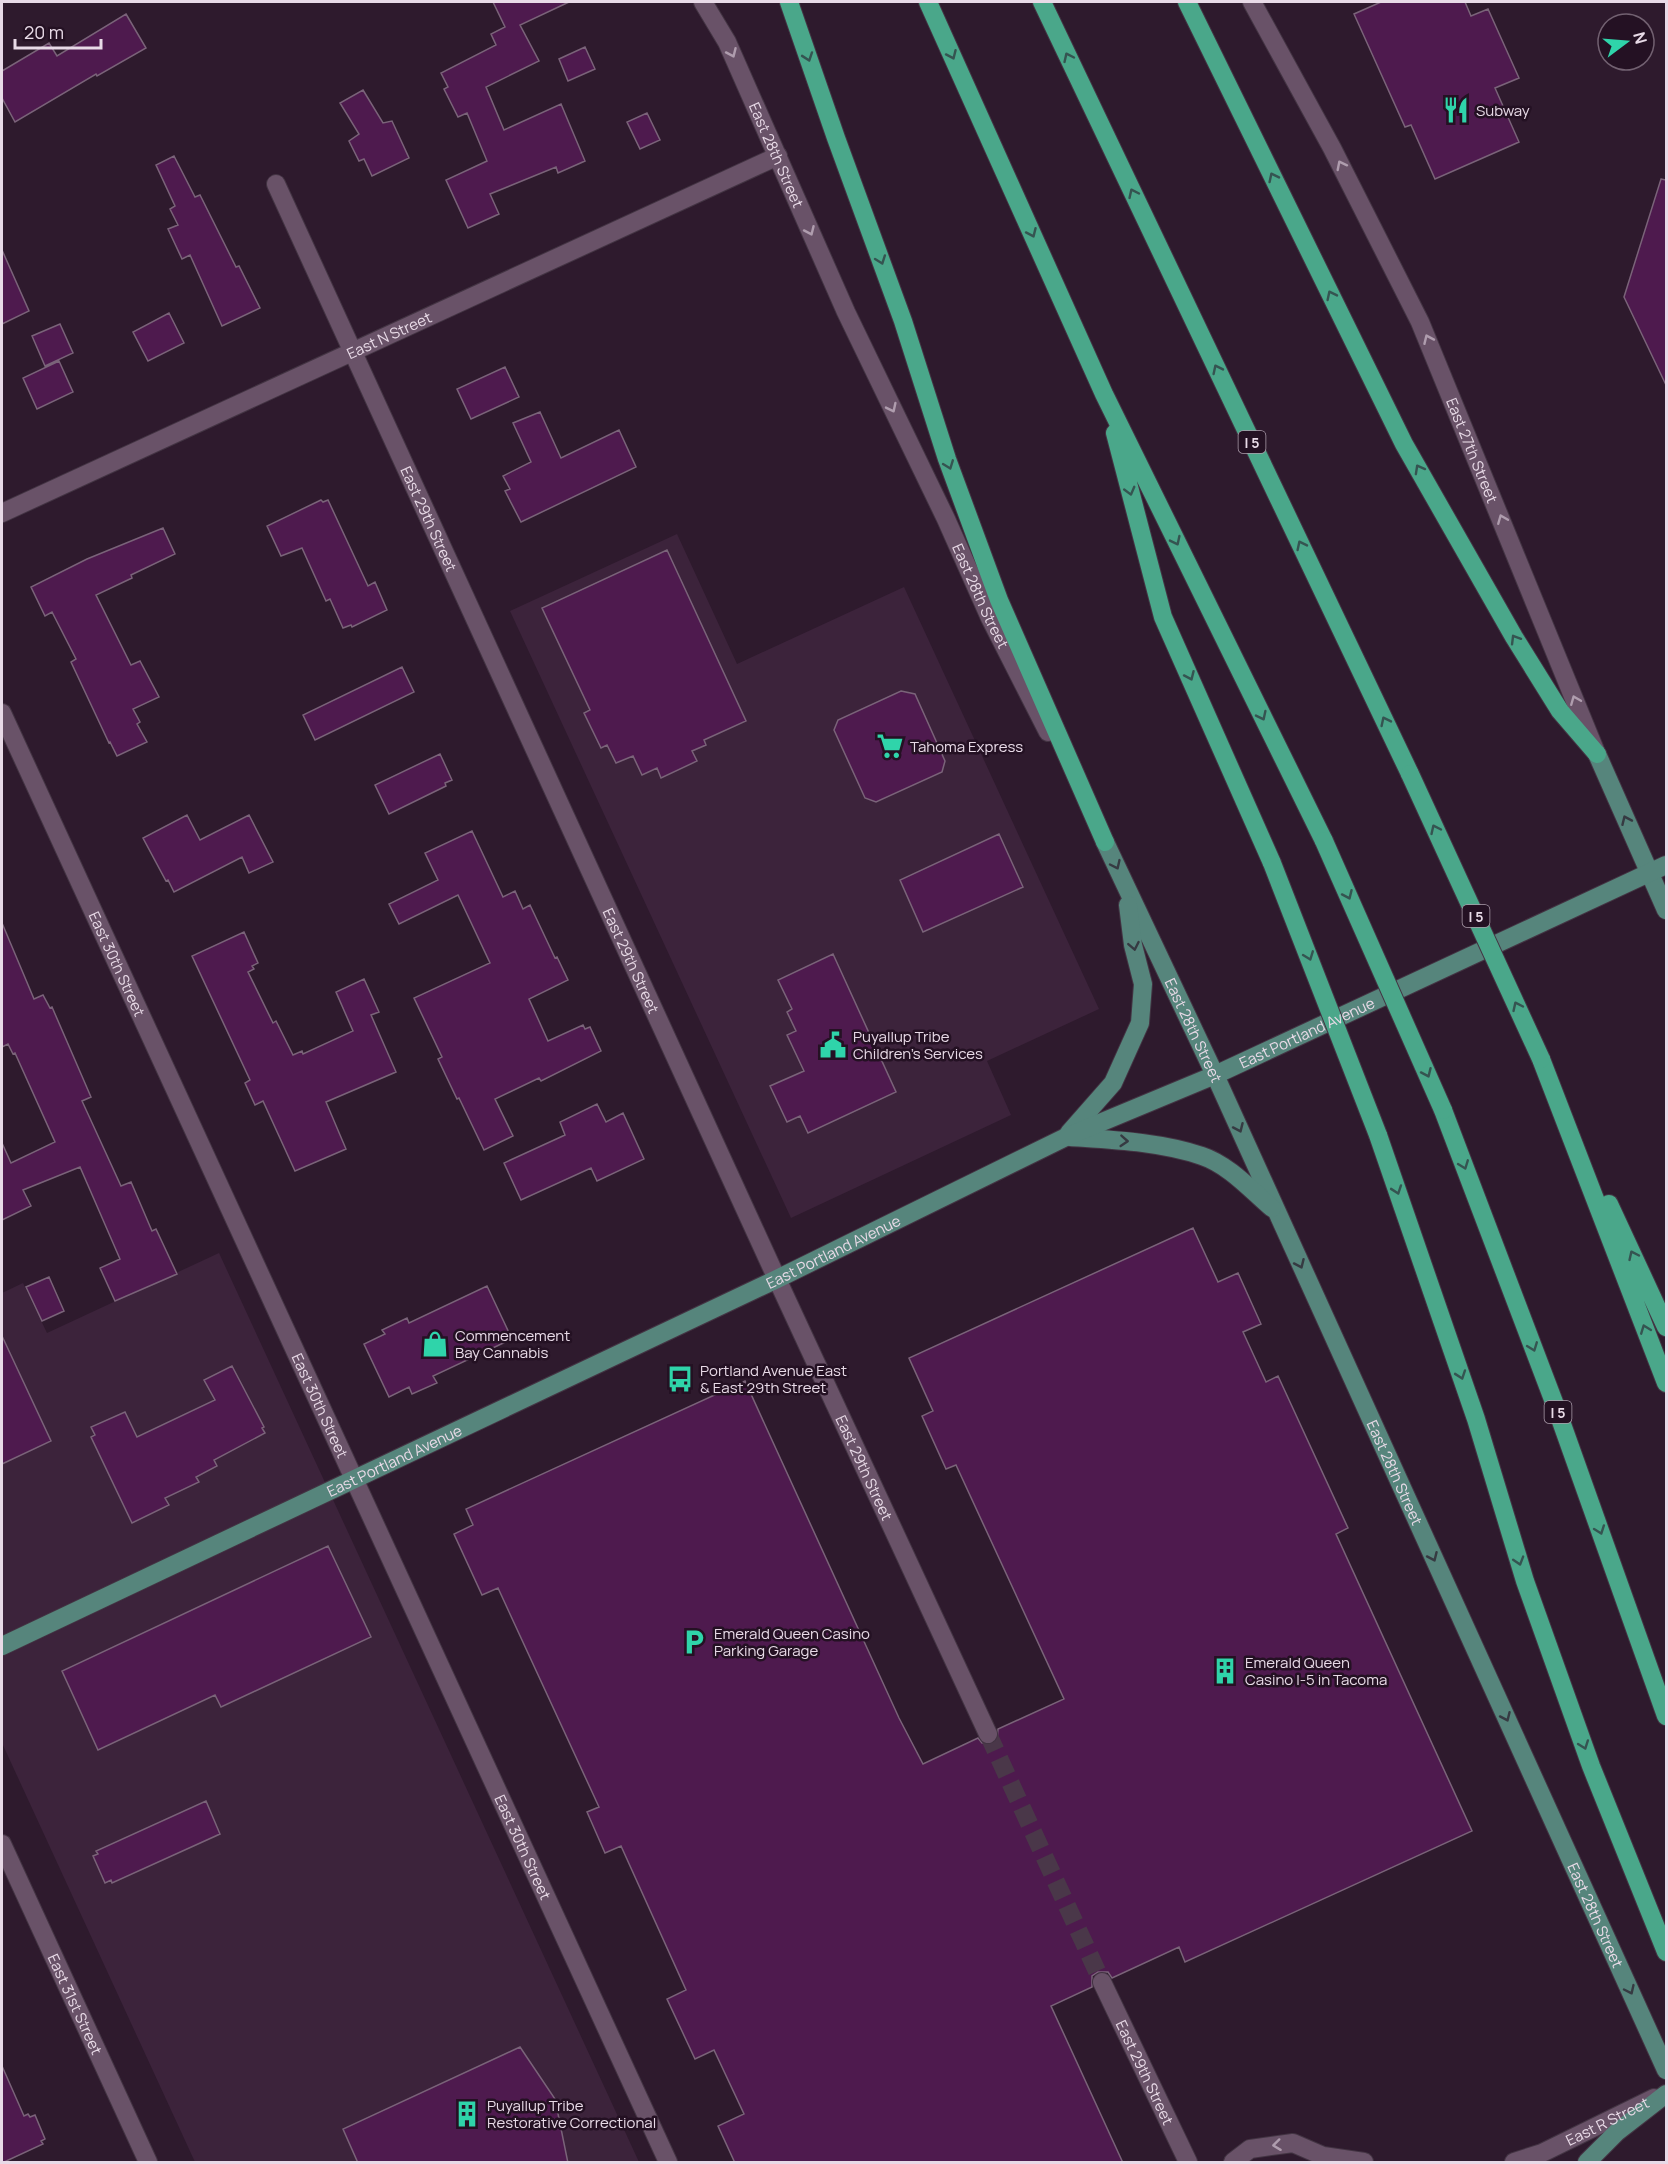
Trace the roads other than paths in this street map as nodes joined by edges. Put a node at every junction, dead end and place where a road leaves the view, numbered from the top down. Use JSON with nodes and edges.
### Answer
{"nodes":[{"id":1,"x":703,"y":2,"type":"edge"},
{"id":2,"x":789,"y":2,"type":"edge"},
{"id":3,"x":928,"y":2,"type":"edge"},
{"id":4,"x":1042,"y":2,"type":"edge"},
{"id":5,"x":1187,"y":2,"type":"edge"},
{"id":6,"x":1252,"y":2,"type":"edge"},
{"id":7,"x":778,"y":156,"type":"junction"},
{"id":8,"x":276,"y":184,"type":"dead end"},
{"id":9,"x":353,"y":351,"type":"junction"},
{"id":10,"x":1104,"y":394,"type":"junction"},
{"id":11,"x":2,"y":513,"type":"edge"},
{"id":12,"x":2,"y":713,"type":"edge"},
{"id":13,"x":1597,"y":754,"type":"junction"},
{"id":14,"x":1105,"y":842,"type":"junction"},
{"id":15,"x":1666,"y":865,"type":"edge"},
{"id":16,"x":1650,"y":873,"type":"junction"},
{"id":17,"x":1126,"y":888,"type":"junction"},
{"id":18,"x":1666,"y":910,"type":"edge"},
{"id":19,"x":1541,"y":1059,"type":"junction"},
{"id":20,"x":1215,"y":1075,"type":"junction"},
{"id":21,"x":1066,"y":1137,"type":"junction"},
{"id":22,"x":1276,"y":1211,"type":"junction"},
{"id":23,"x":777,"y":1279,"type":"junction"},
{"id":24,"x":1666,"y":1327,"type":"edge"},
{"id":25,"x":1666,"y":1383,"type":"edge"},
{"id":26,"x":354,"y":1479,"type":"junction"},
{"id":27,"x":2,"y":1646,"type":"edge"},
{"id":28,"x":1666,"y":1716,"type":"edge"},
{"id":29,"x":987,"y":1734,"type":"tunnel mouth"},
{"id":30,"x":2,"y":1844,"type":"edge"},
{"id":31,"x":1666,"y":1952,"type":"edge"},
{"id":32,"x":1102,"y":1982,"type":"tunnel mouth"},
{"id":33,"x":1666,"y":2070,"type":"edge"},
{"id":34,"x":1666,"y":2093,"type":"edge"},
{"id":35,"x":1323,"y":2156,"type":"junction"},
{"id":36,"x":148,"y":2163,"type":"edge"},
{"id":37,"x":668,"y":2163,"type":"edge"},
{"id":38,"x":1188,"y":2163,"type":"edge"},
{"id":39,"x":1233,"y":2163,"type":"edge"},
{"id":40,"x":1305,"y":2163,"type":"edge"},
{"id":41,"x":1364,"y":2163,"type":"edge"},
{"id":42,"x":1514,"y":2163,"type":"edge"},
{"id":43,"x":1587,"y":2163,"type":"edge"}],
"edges":[{"from":1,"to":7,"type":"street","name":"East 28th Street","one_way":true},
{"from":2,"to":14,"type":"highway","one_way":true},
{"from":3,"to":10,"type":"highway","number":"I 5","one_way":true},
{"from":19,"to":4,"type":"highway","number":"I 5","one_way":true,"bridge":true},
{"from":13,"to":5,"type":"highway","one_way":true},
{"from":13,"to":6,"type":"street","name":"East 27th Street","one_way":true},
{"from":7,"to":9,"type":"street","name":"East N Street"},
{"from":7,"to":14,"type":"street","name":"East 28th Street","one_way":true},
{"from":8,"to":9,"type":"street","name":"East 29th Street"},
{"from":9,"to":11,"type":"street","name":"East N Street"},
{"from":9,"to":23,"type":"street","name":"East 29th Street"},
{"from":10,"to":28,"type":"highway","number":"I 5","one_way":true,"bridge":true},
{"from":10,"to":31,"type":"highway","one_way":true,"bridge":true},
{"from":12,"to":26,"type":"street","name":"East 30th Street"},
{"from":16,"to":13,"type":"main road","name":"East 27th Street","one_way":true},
{"from":14,"to":17,"type":"main road","name":"East 28th Street","one_way":true},
{"from":15,"to":16,"type":"main road","name":"East Portland Avenue"},
{"from":16,"to":18,"type":"main road","name":"East 27th Street"},
{"from":16,"to":20,"type":"main road","name":"East Portland Avenue"},
{"from":17,"to":20,"type":"main road","name":"East 28th Street"},
{"from":17,"to":21,"type":"main road","one_way":true},
{"from":24,"to":19,"type":"highway","one_way":true},
{"from":25,"to":19,"type":"highway","number":"I 5","one_way":true},
{"from":20,"to":21,"type":"main road","name":"East Portland Avenue"},
{"from":20,"to":22,"type":"main road","name":"East 28th Street","one_way":true},
{"from":21,"to":22,"type":"main road","one_way":true},
{"from":21,"to":23,"type":"main road","name":"East Portland Avenue"},
{"from":22,"to":33,"type":"main road","name":"East 28th Street","one_way":true},
{"from":23,"to":26,"type":"main road","name":"East Portland Avenue"},
{"from":23,"to":29,"type":"street","name":"East 29th Street"},
{"from":26,"to":27,"type":"main road","name":"East Portland Avenue"},
{"from":26,"to":37,"type":"street","name":"East 30th Street"},
{"from":30,"to":36,"type":"street","name":"East 31st Street"},
{"from":32,"to":38,"type":"street","name":"East 29th Street"},
{"from":34,"to":42,"type":"street","name":"East R Street"},
{"from":34,"to":43,"type":"main road"},
{"from":35,"to":39,"type":"street","one_way":true},
{"from":35,"to":40,"type":"street"},
{"from":35,"to":41,"type":"street"}]}
